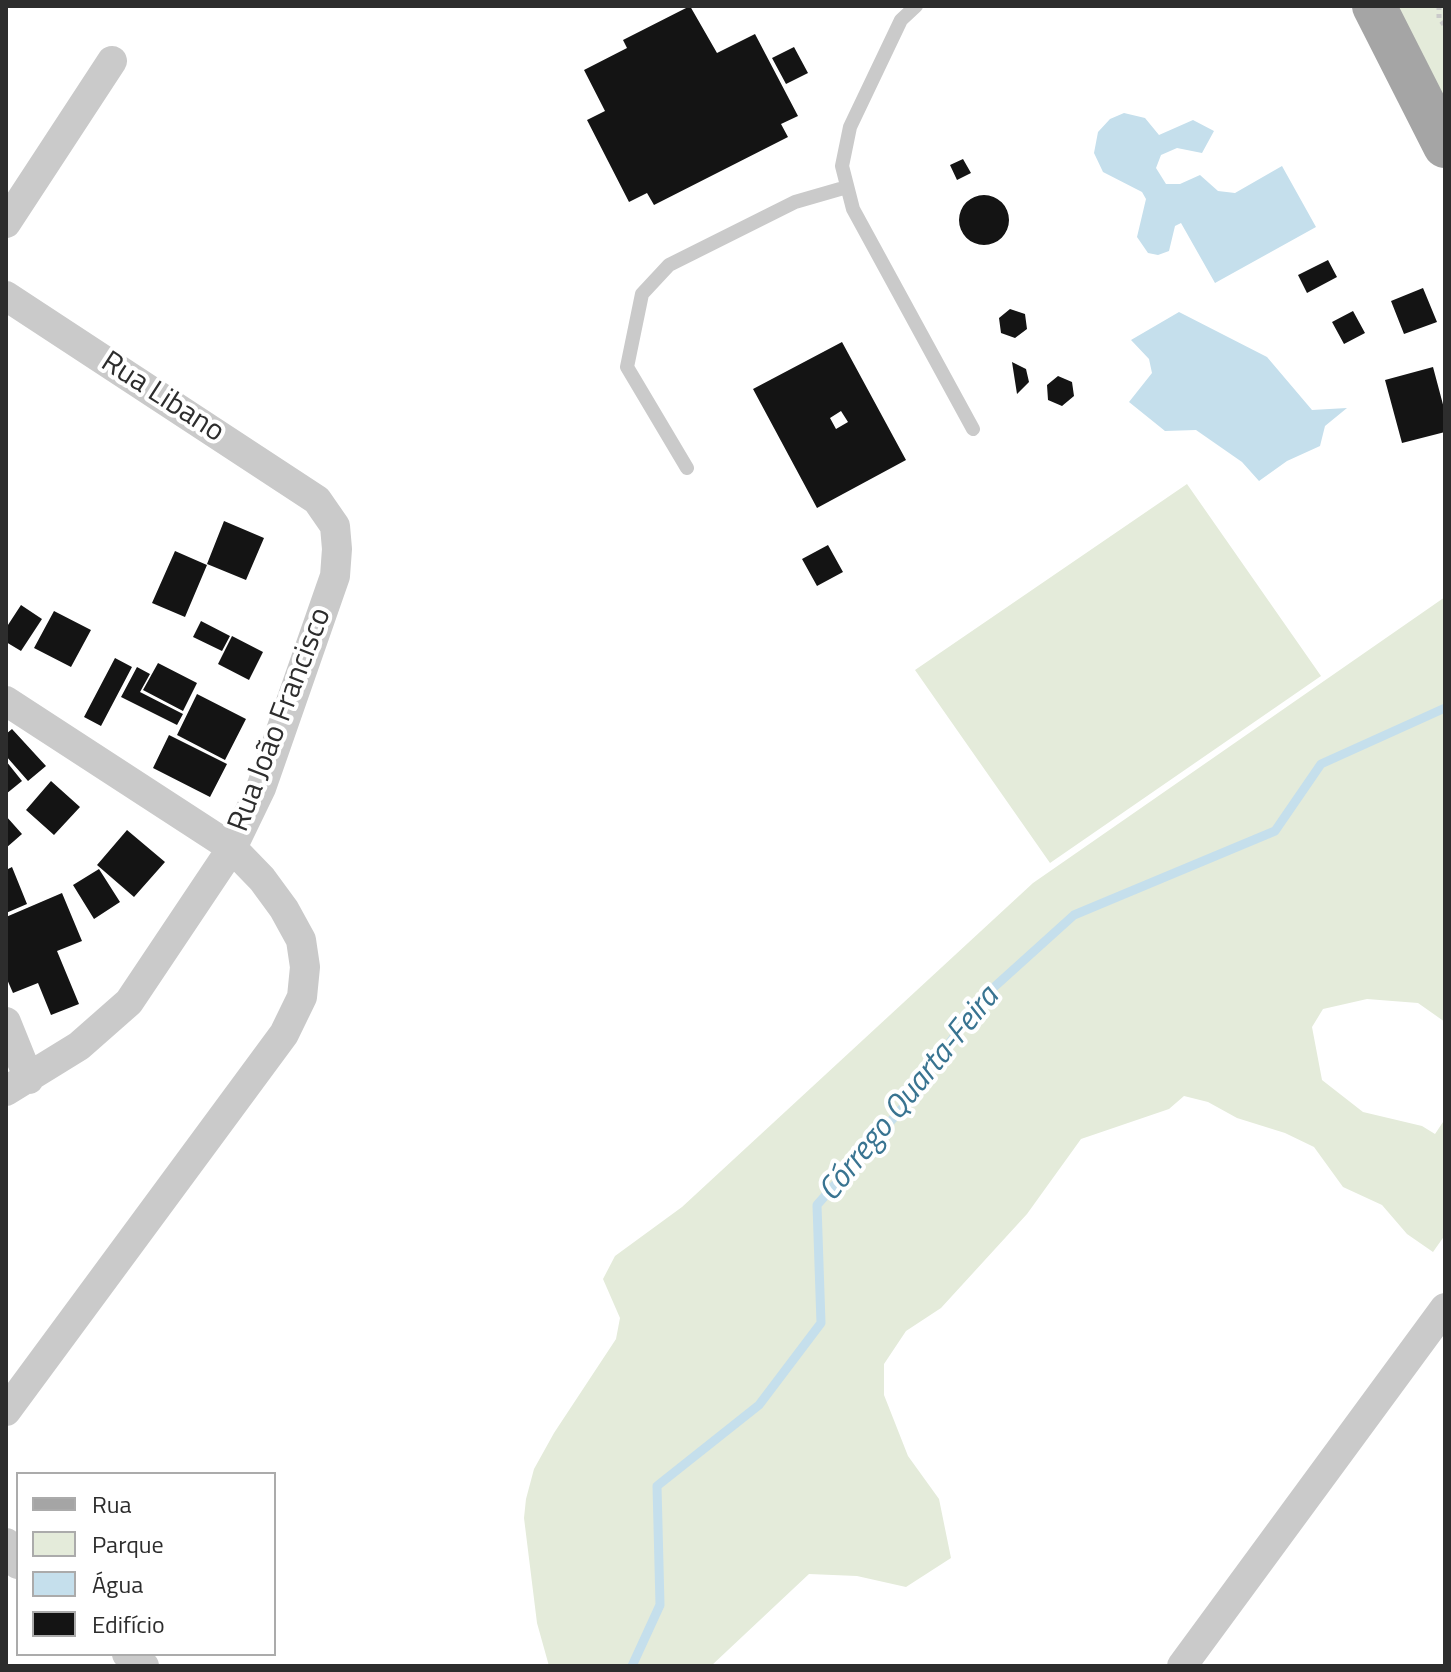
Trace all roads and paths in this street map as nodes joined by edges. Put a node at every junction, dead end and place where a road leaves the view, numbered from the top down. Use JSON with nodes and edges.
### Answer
{"nodes":[{"id":1,"x":916,"y":6,"type":"edge"},
{"id":2,"x":1374,"y":6,"type":"edge"},
{"id":3,"x":1439,"y":6,"type":"edge"},
{"id":4,"x":1445,"y":26,"type":"edge"},
{"id":5,"x":112,"y":61,"type":"dead end"},
{"id":6,"x":1441,"y":123,"type":"edge"},
{"id":7,"x":847,"y":187,"type":"junction"},
{"id":8,"x":6,"y":223,"type":"edge"},
{"id":9,"x":6,"y":296,"type":"edge"},
{"id":10,"x":973,"y":429,"type":"dead end"},
{"id":11,"x":687,"y":468,"type":"dead end"},
{"id":12,"x":317,"y":500,"type":"joint"},
{"id":13,"x":6,"y":701,"type":"edge"},
{"id":14,"x":232,"y":848,"type":"junction"},
{"id":15,"x":6,"y":1022,"type":"edge"},
{"id":16,"x":18,"y":1085,"type":"edge"},
{"id":17,"x":1445,"y":1308,"type":"edge"},
{"id":18,"x":6,"y":1411,"type":"edge"},
{"id":19,"x":6,"y":1543,"type":"edge"},
{"id":20,"x":16,"y":1560,"type":"edge"},
{"id":21,"x":1182,"y":1666,"type":"edge"}],
"edges":[{"from":1,"to":7,"type":"lane"},
{"from":2,"to":6,"type":"main road"},
{"from":3,"to":4,"type":"path"},
{"from":5,"to":8,"type":"street"},
{"from":7,"to":10,"type":"lane"},
{"from":7,"to":11,"type":"lane"},
{"from":9,"to":12,"type":"street","name":"Rua Libano"},
{"from":12,"to":14,"type":"street","name":"Rua João Francisco"},
{"from":13,"to":14,"type":"street"},
{"from":14,"to":16,"type":"street","name":"Rua João Francisco"},
{"from":14,"to":18,"type":"street"},
{"from":15,"to":16,"type":"street"},
{"from":17,"to":21,"type":"street"},
{"from":19,"to":20,"type":"street"}]}
